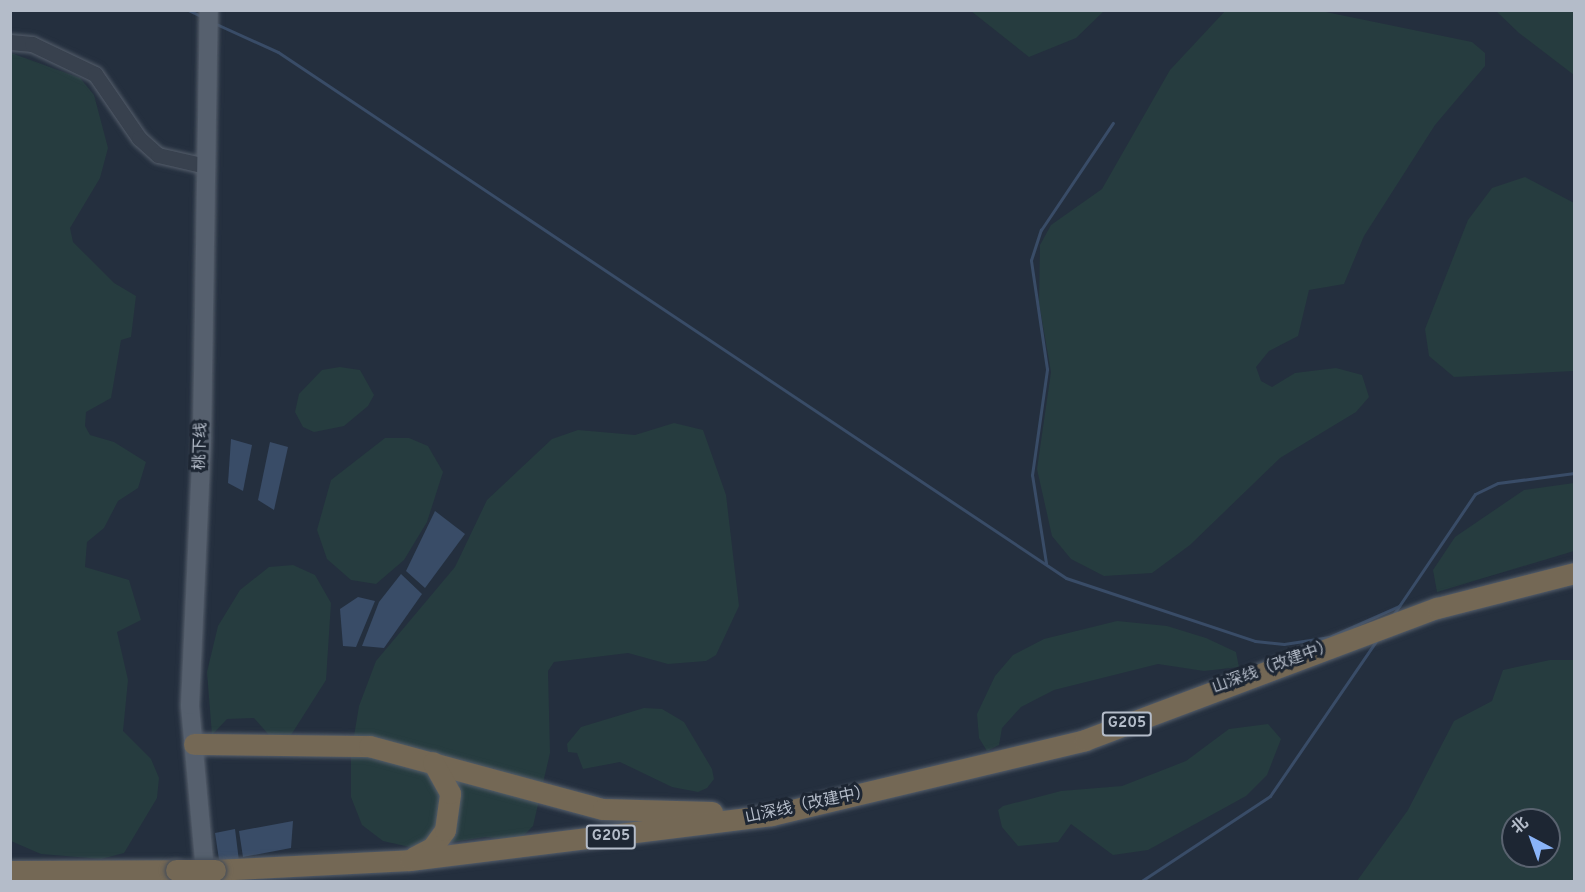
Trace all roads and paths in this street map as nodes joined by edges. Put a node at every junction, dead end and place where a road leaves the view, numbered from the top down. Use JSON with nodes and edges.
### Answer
{"nodes":[{"id":1,"x":209,"y":10,"type":"edge"},
{"id":2,"x":10,"y":42,"type":"edge"},
{"id":3,"x":206,"y":166,"type":"junction"},
{"id":4,"x":1575,"y":573,"type":"edge"},
{"id":5,"x":194,"y":744,"type":"junction"},
{"id":6,"x":433,"y":762,"type":"junction"},
{"id":7,"x":857,"y":795,"type":"junction"},
{"id":8,"x":410,"y":860,"type":"junction"},
{"id":9,"x":10,"y":871,"type":"edge"},
{"id":10,"x":206,"y":882,"type":"edge"}],
"edges":[{"from":1,"to":3,"type":"main road","name":"桃下线"},
{"from":2,"to":3,"type":"street"},
{"from":3,"to":5,"type":"main road","name":"桃下线"},
{"from":4,"to":7,"type":"highway","name":"山深线（改建中）","number":"G205"},
{"from":5,"to":6,"type":"highway"},
{"from":5,"to":10,"type":"main road","name":"桃下线"},
{"from":6,"to":7,"type":"highway"},
{"from":6,"to":8,"type":"highway"},
{"from":7,"to":8,"type":"highway","name":"山深线（改建中）","number":"G205"},
{"from":8,"to":9,"type":"highway","name":"山深线（改建中）","number":"G205","bridge":true}]}
